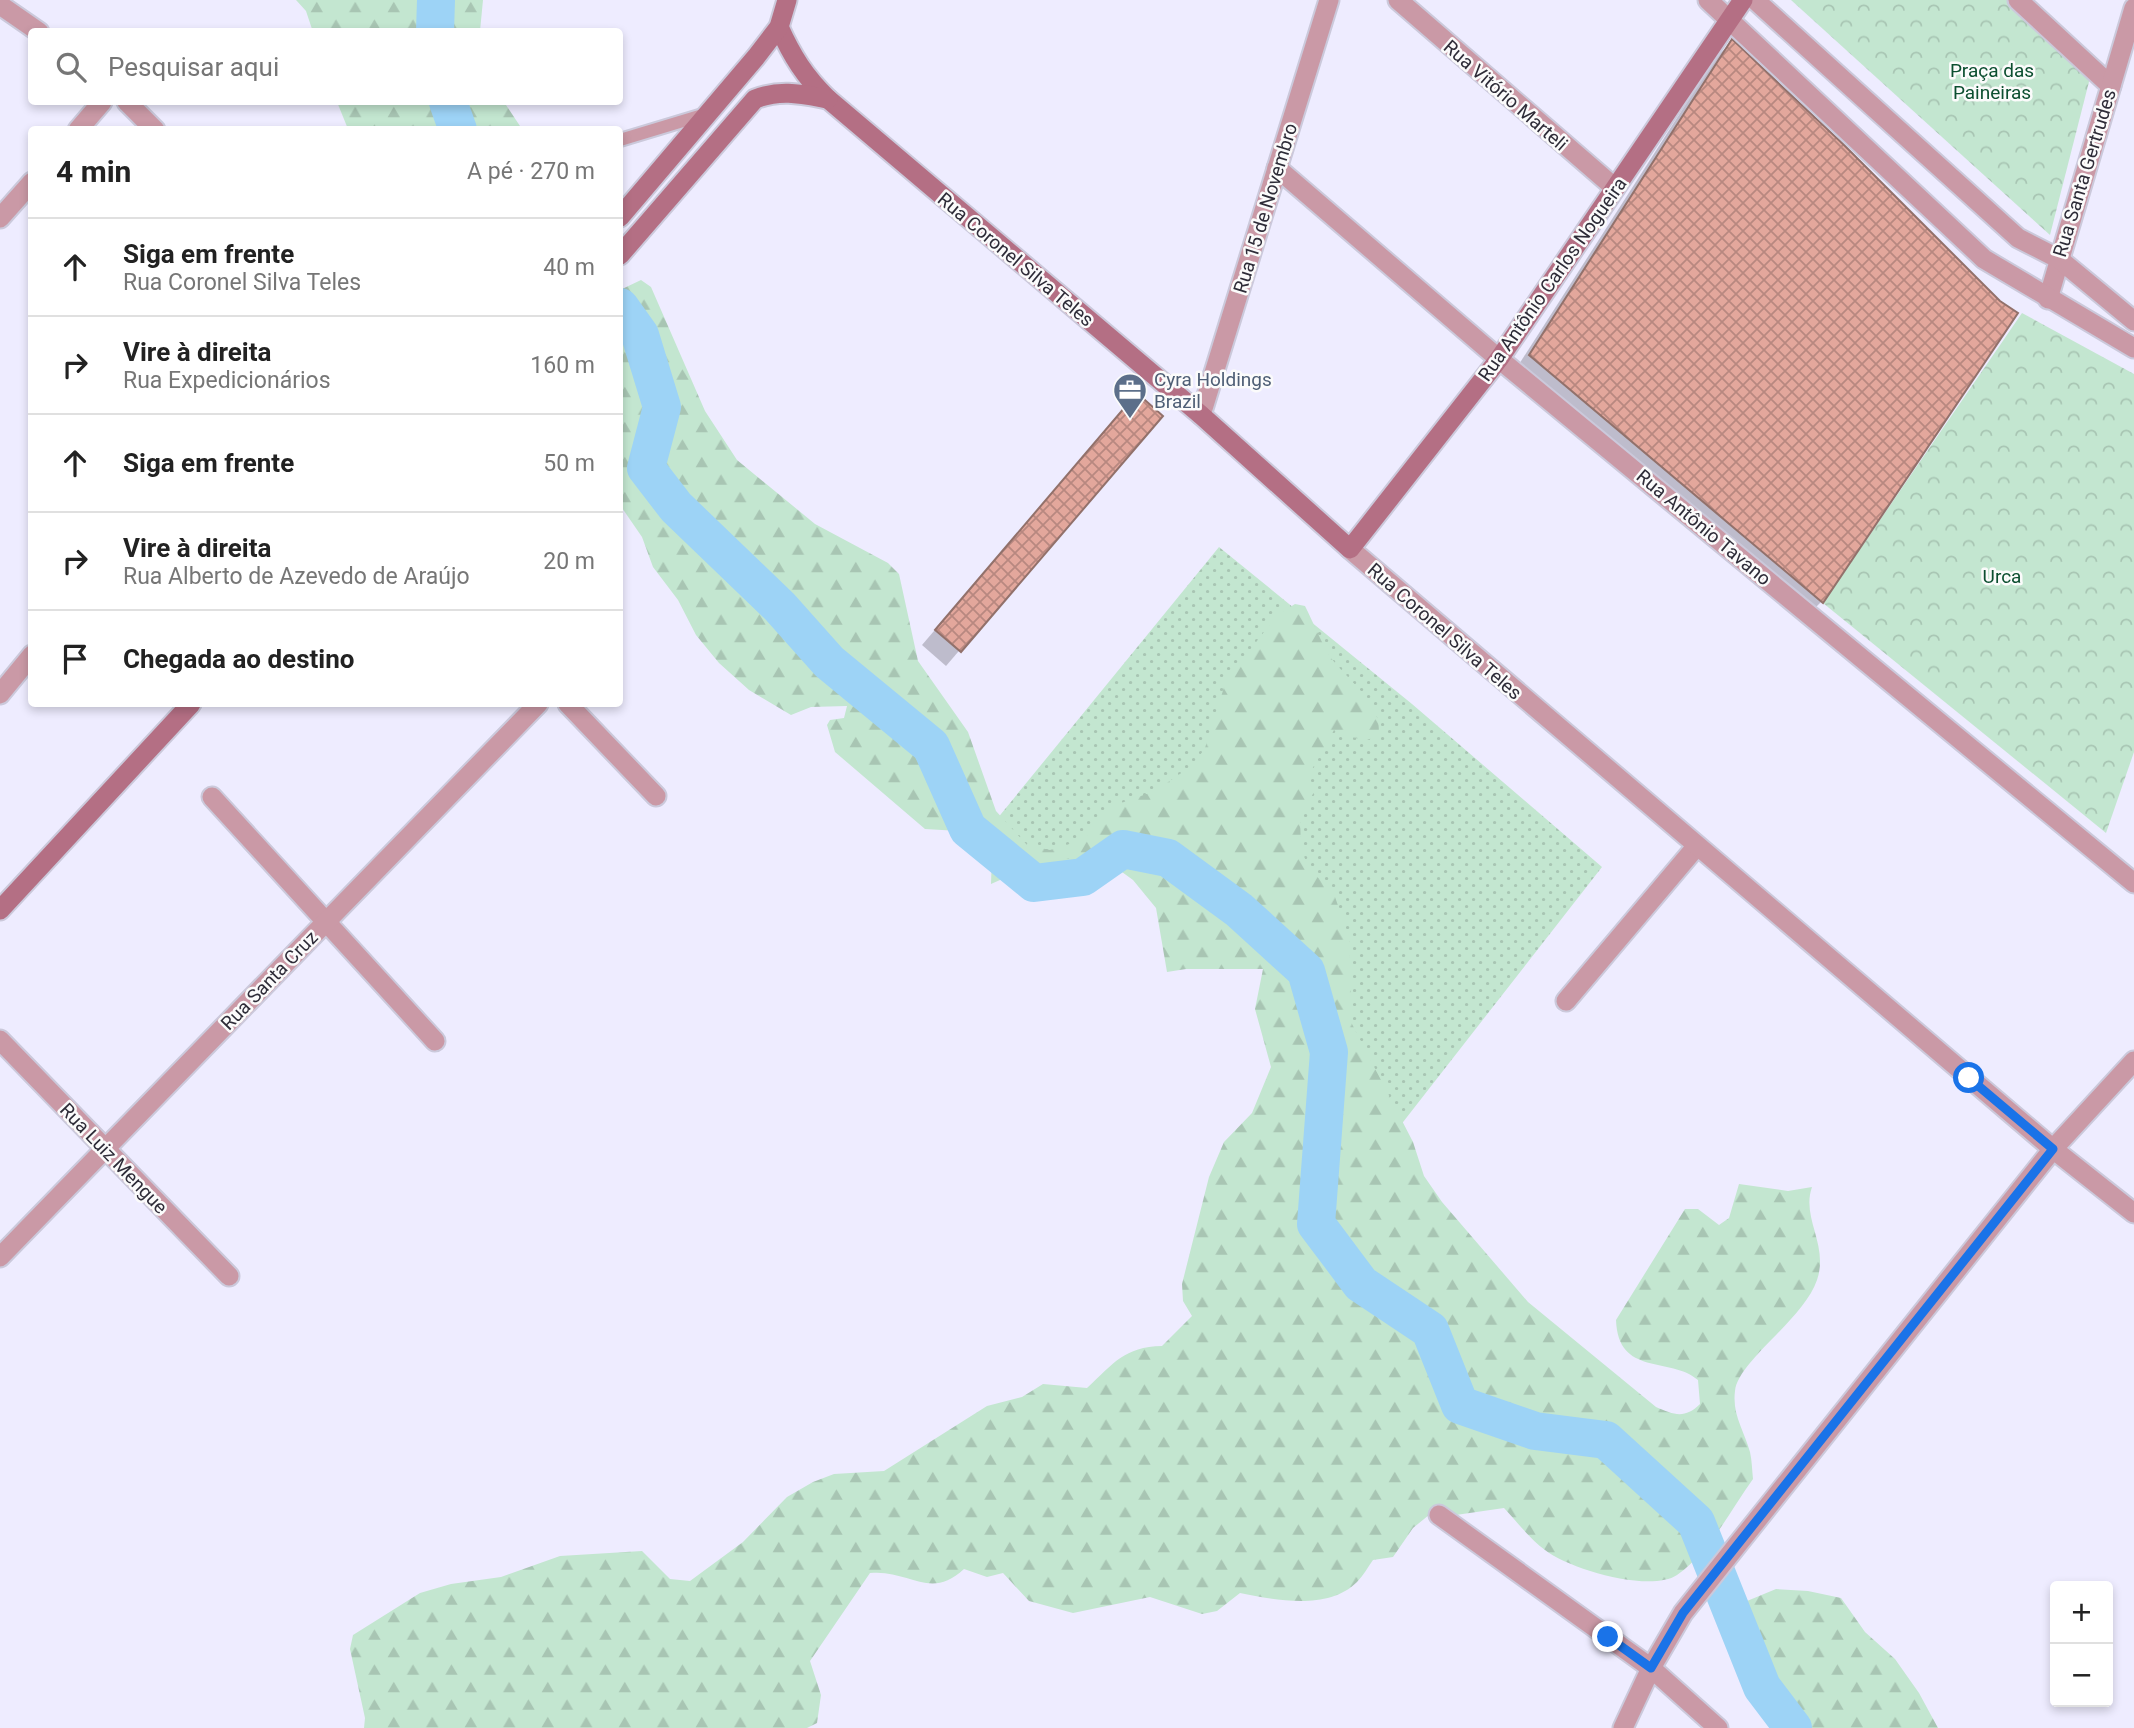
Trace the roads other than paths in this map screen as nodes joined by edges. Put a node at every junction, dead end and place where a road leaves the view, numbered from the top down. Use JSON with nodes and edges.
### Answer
{"nodes":[{"id":1,"x":787,"y":0,"type":"edge"},
{"id":2,"x":1329,"y":0,"type":"edge"},
{"id":3,"x":1398,"y":0,"type":"edge"},
{"id":4,"x":1708,"y":0,"type":"edge"},
{"id":5,"x":1743,"y":0,"type":"edge"},
{"id":6,"x":1755,"y":0,"type":"edge"},
{"id":7,"x":2018,"y":0,"type":"edge"},
{"id":8,"x":0,"y":5,"type":"edge"},
{"id":9,"x":2134,"y":8,"type":"edge"},
{"id":10,"x":1729,"y":21,"type":"junction"},
{"id":11,"x":779,"y":27,"type":"junction"},
{"id":12,"x":33,"y":28,"type":"edge"},
{"id":13,"x":2111,"y":86,"type":"junction"},
{"id":14,"x":828,"y":99,"type":"junction"},
{"id":15,"x":99,"y":105,"type":"edge"},
{"id":16,"x":130,"y":105,"type":"edge"},
{"id":17,"x":706,"y":114,"type":"junction"},
{"id":18,"x":81,"y":126,"type":"edge"},
{"id":19,"x":151,"y":126,"type":"edge"},
{"id":20,"x":623,"y":139,"type":"edge"},
{"id":21,"x":1276,"y":168,"type":"junction"},
{"id":22,"x":28,"y":186,"type":"edge"},
{"id":23,"x":1615,"y":188,"type":"junction"},
{"id":24,"x":623,"y":213,"type":"edge"},
{"id":25,"x":0,"y":218,"type":"edge"},
{"id":26,"x":623,"y":252,"type":"edge"},
{"id":27,"x":2059,"y":258,"type":"junction"},
{"id":28,"x":2048,"y":299,"type":"junction"},
{"id":29,"x":2134,"y":321,"type":"edge"},
{"id":30,"x":2134,"y":348,"type":"edge"},
{"id":31,"x":1499,"y":359,"type":"junction"},
{"id":32,"x":1201,"y":415,"type":"junction"},
{"id":33,"x":1350,"y":549,"type":"junction"},
{"id":34,"x":28,"y":660,"type":"edge"},
{"id":35,"x":0,"y":694,"type":"edge"},
{"id":36,"x":188,"y":707,"type":"edge"},
{"id":37,"x":535,"y":707,"type":"edge"},
{"id":38,"x":571,"y":707,"type":"edge"},
{"id":39,"x":656,"y":796,"type":"dead end"},
{"id":40,"x":212,"y":797,"type":"dead end"},
{"id":41,"x":1696,"y":847,"type":"junction"},
{"id":42,"x":2134,"y":883,"type":"edge"},
{"id":43,"x":0,"y":910,"type":"edge"},
{"id":44,"x":326,"y":922,"type":"junction"},
{"id":45,"x":1566,"y":1001,"type":"dead end"},
{"id":46,"x":0,"y":1040,"type":"edge"},
{"id":47,"x":435,"y":1041,"type":"dead end"},
{"id":48,"x":2134,"y":1061,"type":"edge"},
{"id":49,"x":105,"y":1148,"type":"junction"},
{"id":50,"x":2053,"y":1149,"type":"junction"},
{"id":51,"x":2134,"y":1213,"type":"edge"},
{"id":52,"x":0,"y":1256,"type":"edge"},
{"id":53,"x":229,"y":1276,"type":"dead end"},
{"id":54,"x":1439,"y":1515,"type":"dead end"},
{"id":55,"x":1651,"y":1668,"type":"junction"},
{"id":56,"x":1623,"y":1728,"type":"edge"},
{"id":57,"x":1718,"y":1728,"type":"edge"}],
"edges":[{"from":1,"to":11,"type":"main road"},
{"from":2,"to":21,"type":"street","name":"Rua 15 de Novembro"},
{"from":3,"to":23,"type":"street","name":"Rua Vitório Marteli"},
{"from":4,"to":10,"type":"street"},
{"from":5,"to":10,"type":"main road","name":"Rua Antônio Carlos Nogueira"},
{"from":6,"to":27,"type":"street"},
{"from":7,"to":13,"type":"street"},
{"from":8,"to":12,"type":"street"},
{"from":9,"to":13,"type":"street","name":"Rua Santa Gertrudes"},
{"from":10,"to":23,"type":"main road","name":"Rua Antônio Carlos Nogueira"},
{"from":10,"to":28,"type":"street"},
{"from":11,"to":14,"type":"main road","name":"Rua Coronel Silva Teles"},
{"from":11,"to":17,"type":"main road"},
{"from":13,"to":27,"type":"street","name":"Rua Santa Gertrudes"},
{"from":14,"to":26,"type":"main road"},
{"from":14,"to":32,"type":"main road","name":"Rua Coronel Silva Teles"},
{"from":15,"to":18,"type":"street"},
{"from":16,"to":19,"type":"street"},
{"from":17,"to":20,"type":"lane"},
{"from":17,"to":24,"type":"main road"},
{"from":21,"to":31,"type":"street","name":"Rua Antônio Tavano"},
{"from":21,"to":32,"type":"street","name":"Rua 15 de Novembro"},
{"from":22,"to":25,"type":"street"},
{"from":23,"to":31,"type":"main road","name":"Rua Antônio Carlos Nogueira"},
{"from":27,"to":28,"type":"street","name":"Rua Santa Gertrudes"},
{"from":27,"to":29,"type":"street"},
{"from":28,"to":30,"type":"street"},
{"from":31,"to":33,"type":"main road","name":"Rua Antônio Carlos Nogueira"},
{"from":31,"to":42,"type":"street","name":"Rua Antônio Tavano"},
{"from":32,"to":33,"type":"main road","name":"Rua Coronel Silva Teles"},
{"from":33,"to":41,"type":"street","name":"Rua Coronel Silva Teles"},
{"from":34,"to":35,"type":"street"},
{"from":36,"to":43,"type":"main road"},
{"from":37,"to":44,"type":"street","name":"Rua Santa Cruz"},
{"from":38,"to":39,"type":"street"},
{"from":40,"to":44,"type":"street"},
{"from":41,"to":45,"type":"street"},
{"from":41,"to":50,"type":"street","name":"Rua Coronel Silva Teles"},
{"from":44,"to":47,"type":"street"},
{"from":44,"to":49,"type":"street","name":"Rua Santa Cruz"},
{"from":46,"to":49,"type":"street","name":"Rua Luiz Mengue"},
{"from":48,"to":50,"type":"street"},
{"from":49,"to":52,"type":"street","name":"Rua Santa Cruz"},
{"from":49,"to":53,"type":"street","name":"Rua Luiz Mengue"},
{"from":50,"to":51,"type":"street","name":"Rua Coronel Silva Teles"},
{"from":50,"to":55,"type":"street"},
{"from":54,"to":55,"type":"street"},
{"from":55,"to":56,"type":"street"},
{"from":55,"to":57,"type":"street"}]}
